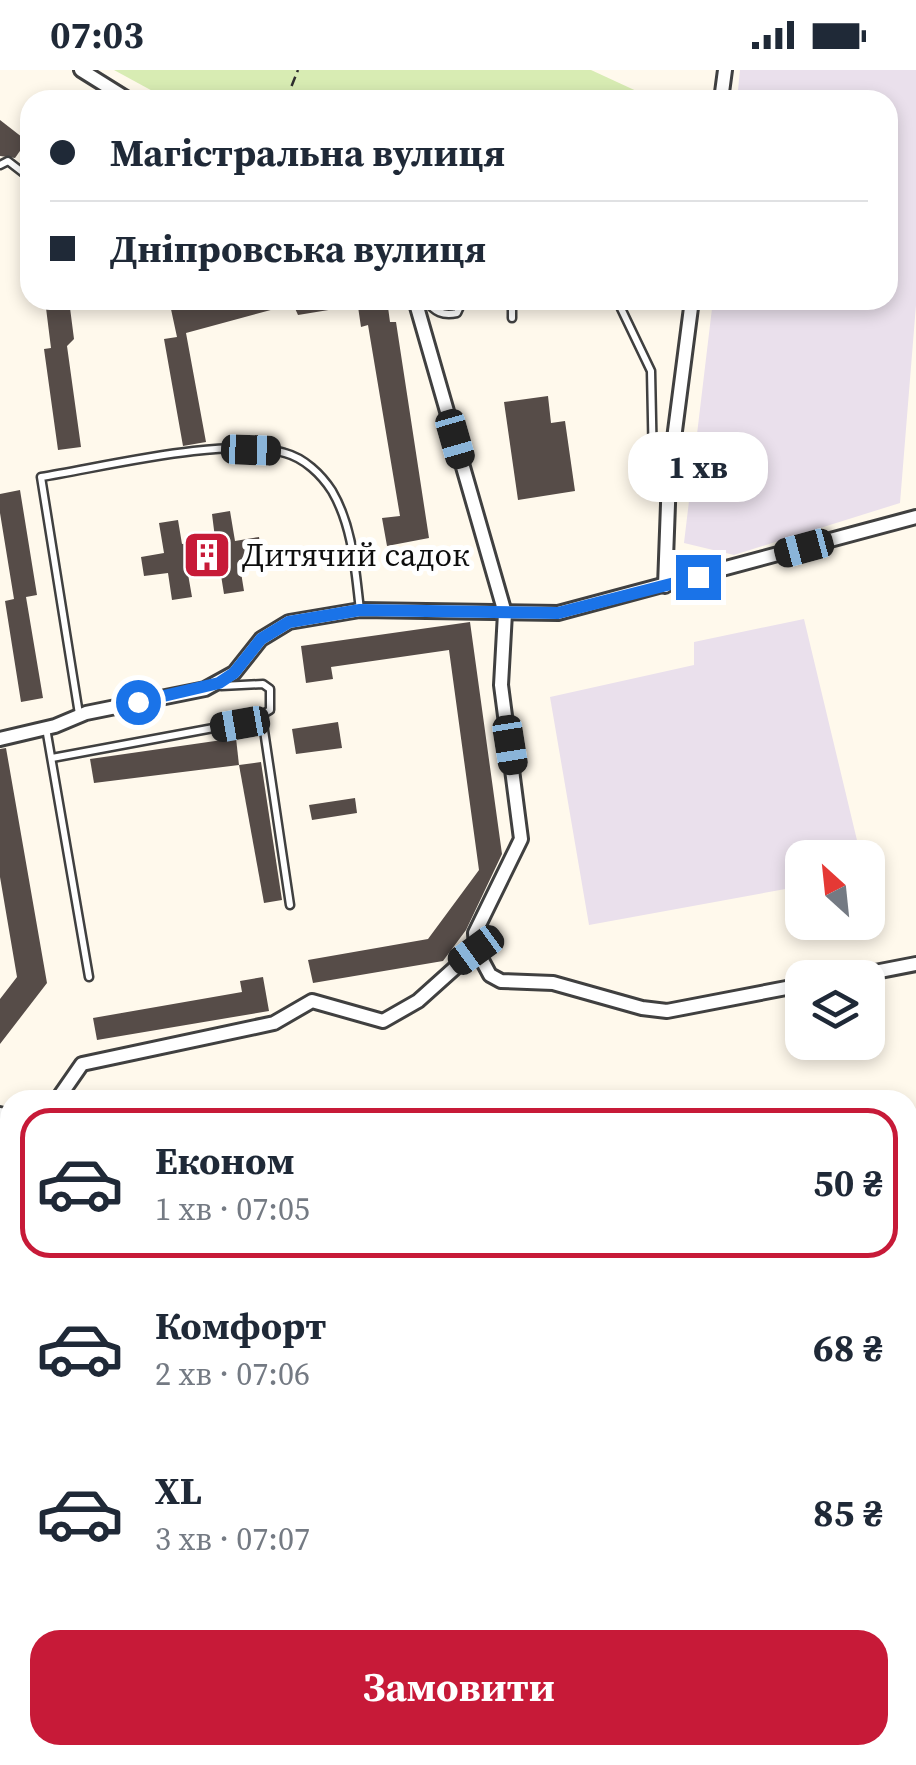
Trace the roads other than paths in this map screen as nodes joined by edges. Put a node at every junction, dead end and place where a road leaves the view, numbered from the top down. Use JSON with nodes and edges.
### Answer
{"nodes":[{"id":1,"x":81,"y":70,"type":"edge"},
{"id":2,"x":113,"y":90,"type":"edge"},
{"id":3,"x":417,"y":310,"type":"edge"},
{"id":4,"x":512,"y":310,"type":"edge"},
{"id":5,"x":622,"y":310,"type":"edge"},
{"id":6,"x":691,"y":310,"type":"edge"},
{"id":7,"x":512,"y":318,"type":"dead end"},
{"id":8,"x":653,"y":466,"type":"dead end"},
{"id":9,"x":916,"y":517,"type":"edge"},
{"id":10,"x":665,"y":586,"type":"junction"},
{"id":11,"x":360,"y":610,"type":"junction"},
{"id":12,"x":505,"y":613,"type":"junction"},
{"id":13,"x":205,"y":688,"type":"junction"},
{"id":14,"x":79,"y":716,"type":"junction"},
{"id":15,"x":262,"y":717,"type":"junction"},
{"id":16,"x":46,"y":728,"type":"junction"},
{"id":17,"x":0,"y":739,"type":"edge"},
{"id":18,"x":52,"y":758,"type":"junction"},
{"id":19,"x":290,"y":905,"type":"dead end"},
{"id":20,"x":476,"y":950,"type":"junction"},
{"id":21,"x":916,"y":964,"type":"edge"},
{"id":22,"x":885,"y":970,"type":"edge"},
{"id":23,"x":89,"y":977,"type":"dead end"},
{"id":24,"x":785,"y":988,"type":"edge"},
{"id":25,"x":64,"y":1090,"type":"edge"}],
"edges":[{"from":1,"to":2,"type":"street"},
{"from":3,"to":12,"type":"street"},
{"from":4,"to":7,"type":"lane"},
{"from":5,"to":8,"type":"lane"},
{"from":6,"to":10,"type":"street"},
{"from":9,"to":10,"type":"street"},
{"from":10,"to":12,"type":"street"},
{"from":11,"to":12,"type":"street"},
{"from":11,"to":13,"type":"street"},
{"from":11,"to":14,"type":"lane"},
{"from":12,"to":20,"type":"street"},
{"from":13,"to":14,"type":"street"},
{"from":13,"to":15,"type":"lane"},
{"from":14,"to":16,"type":"street"},
{"from":15,"to":18,"type":"lane"},
{"from":15,"to":19,"type":"lane"},
{"from":16,"to":17,"type":"street"},
{"from":16,"to":18,"type":"lane"},
{"from":18,"to":23,"type":"lane"},
{"from":20,"to":24,"type":"street"},
{"from":20,"to":25,"type":"street"},
{"from":21,"to":22,"type":"street"}]}
